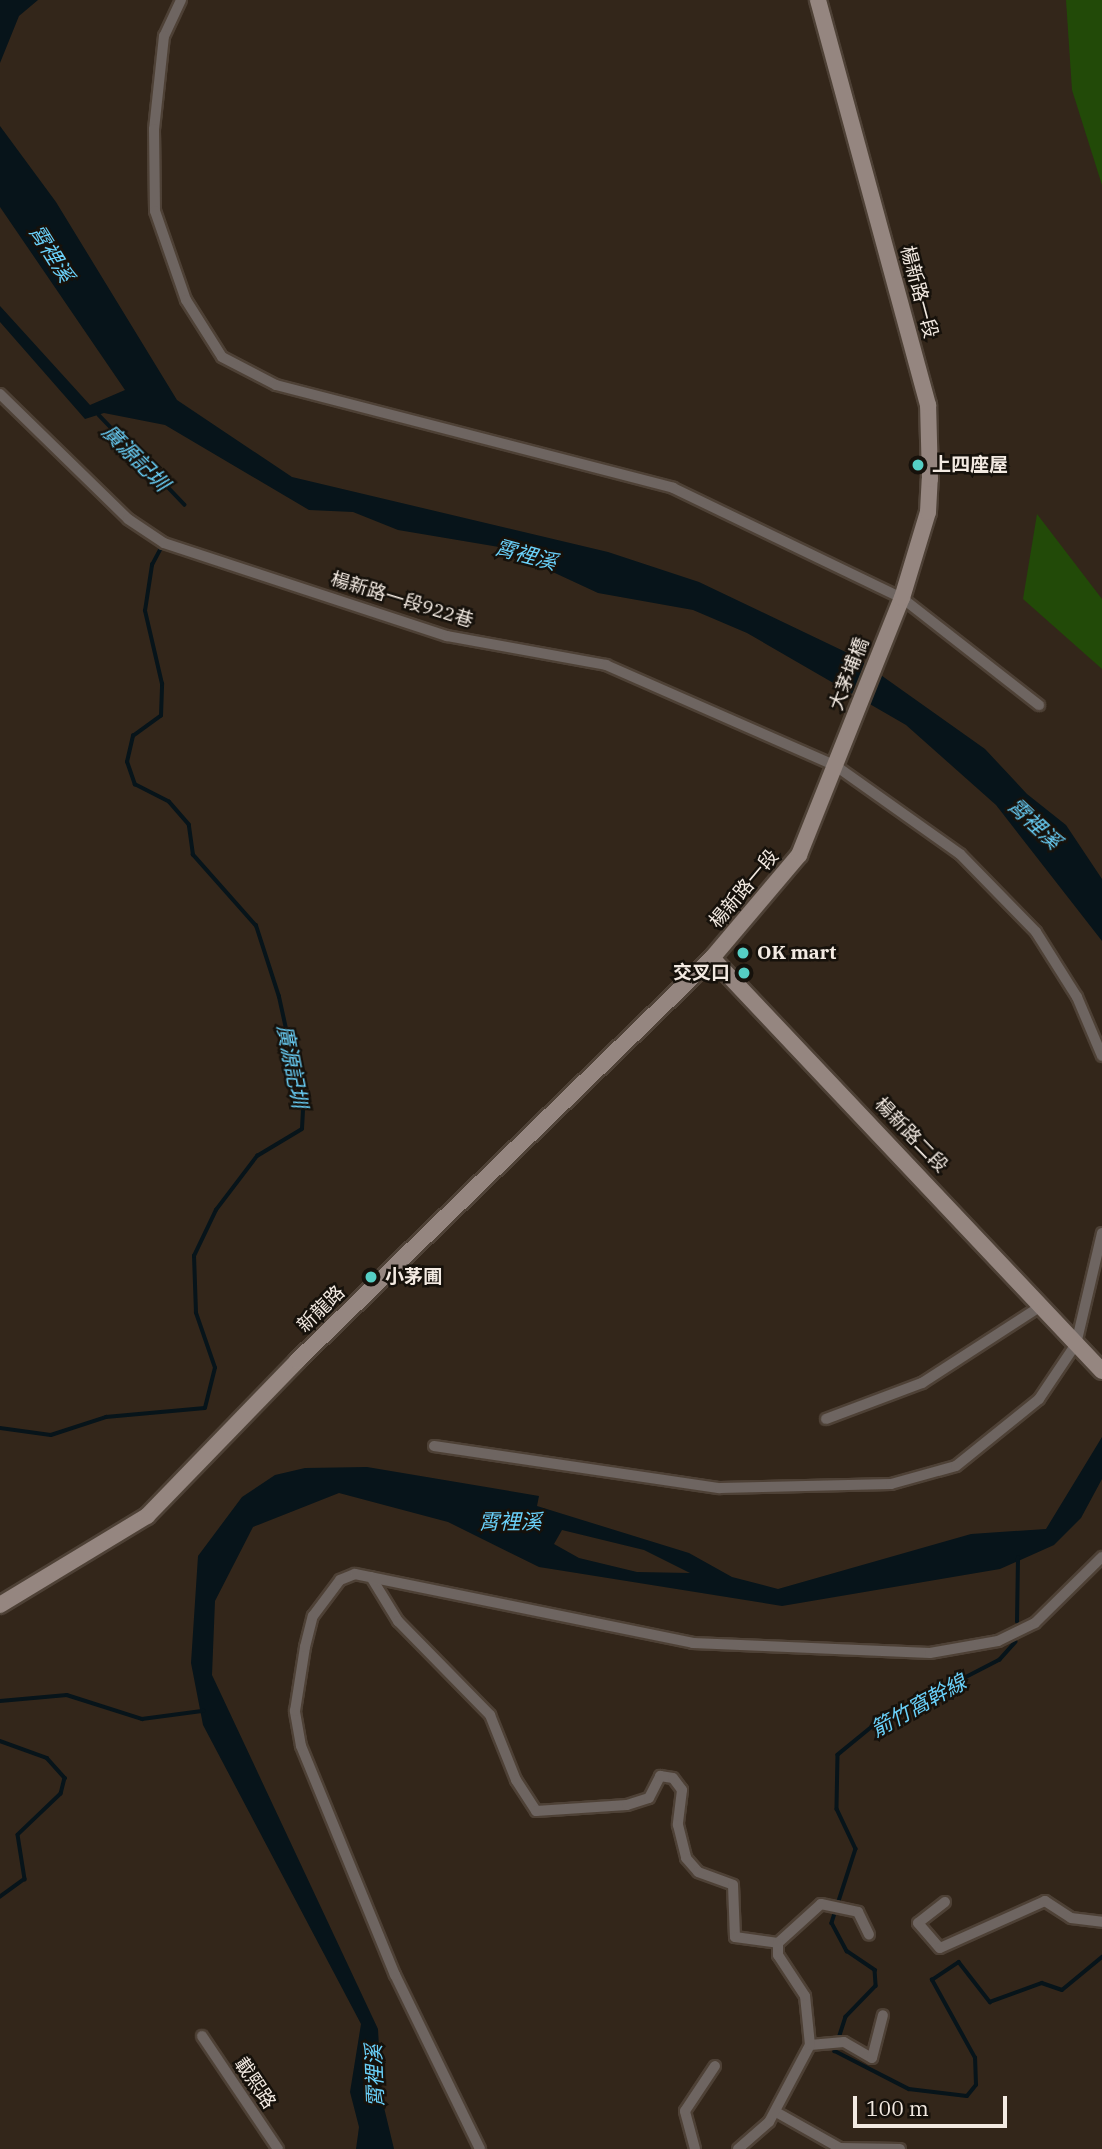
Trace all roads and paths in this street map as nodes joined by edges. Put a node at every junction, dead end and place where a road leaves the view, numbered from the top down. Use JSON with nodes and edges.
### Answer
{"nodes":[{"id":1,"x":181,"y":0,"type":"edge"},
{"id":2,"x":818,"y":0,"type":"edge"},
{"id":3,"x":0,"y":394,"type":"edge"},
{"id":4,"x":902,"y":598,"type":"junction"},
{"id":5,"x":1040,"y":705,"type":"dead end"},
{"id":6,"x":836,"y":766,"type":"junction"},
{"id":7,"x":712,"y":958,"type":"junction"},
{"id":8,"x":1102,"y":1056,"type":"edge"},
{"id":9,"x":1102,"y":1233,"type":"edge"},
{"id":10,"x":1041,"y":1306,"type":"junction"},
{"id":11,"x":1076,"y":1344,"type":"junction"},
{"id":12,"x":1102,"y":1371,"type":"edge"},
{"id":13,"x":826,"y":1419,"type":"dead end"},
{"id":14,"x":433,"y":1446,"type":"dead end"},
{"id":15,"x":1102,"y":1557,"type":"edge"},
{"id":16,"x":371,"y":1577,"type":"junction"},
{"id":17,"x":0,"y":1605,"type":"edge"},
{"id":18,"x":945,"y":1902,"type":"dead end"},
{"id":19,"x":1102,"y":1922,"type":"edge"},
{"id":20,"x":869,"y":1935,"type":"dead end"},
{"id":21,"x":778,"y":1943,"type":"junction"},
{"id":22,"x":883,"y":2015,"type":"dead end"},
{"id":23,"x":202,"y":2036,"type":"dead end"},
{"id":24,"x":810,"y":2045,"type":"junction"},
{"id":25,"x":716,"y":2066,"type":"dead end"},
{"id":26,"x":776,"y":2112,"type":"junction"},
{"id":27,"x":278,"y":2149,"type":"edge"},
{"id":28,"x":480,"y":2149,"type":"edge"},
{"id":29,"x":695,"y":2149,"type":"edge"},
{"id":30,"x":738,"y":2149,"type":"edge"},
{"id":31,"x":900,"y":2149,"type":"edge"}],
"edges":[{"from":1,"to":4,"type":"street"},
{"from":2,"to":4,"type":"main road","name":"楊新路一段"},
{"from":3,"to":6,"type":"street","name":"楊新路一段922巷"},
{"from":4,"to":5,"type":"street"},
{"from":4,"to":6,"type":"main road","name":"大茅埔橋"},
{"from":6,"to":7,"type":"main road","name":"楊新路一段"},
{"from":6,"to":8,"type":"street","name":"楊新路一段922巷"},
{"from":7,"to":10,"type":"main road","name":"楊新路二段"},
{"from":7,"to":17,"type":"main road","name":"新龍路"},
{"from":9,"to":11,"type":"street"},
{"from":10,"to":11,"type":"main road","name":"楊新路二段"},
{"from":10,"to":13,"type":"street"},
{"from":11,"to":12,"type":"main road","name":"楊新路二段"},
{"from":11,"to":14,"type":"street"},
{"from":15,"to":16,"type":"street"},
{"from":16,"to":21,"type":"street"},
{"from":16,"to":28,"type":"street"},
{"from":18,"to":19,"type":"street"},
{"from":20,"to":21,"type":"street"},
{"from":21,"to":24,"type":"street"},
{"from":22,"to":24,"type":"street"},
{"from":23,"to":27,"type":"street","name":"載熙路"},
{"from":24,"to":26,"type":"street"},
{"from":25,"to":29,"type":"street"},
{"from":26,"to":30,"type":"street"},
{"from":26,"to":31,"type":"street"}]}
